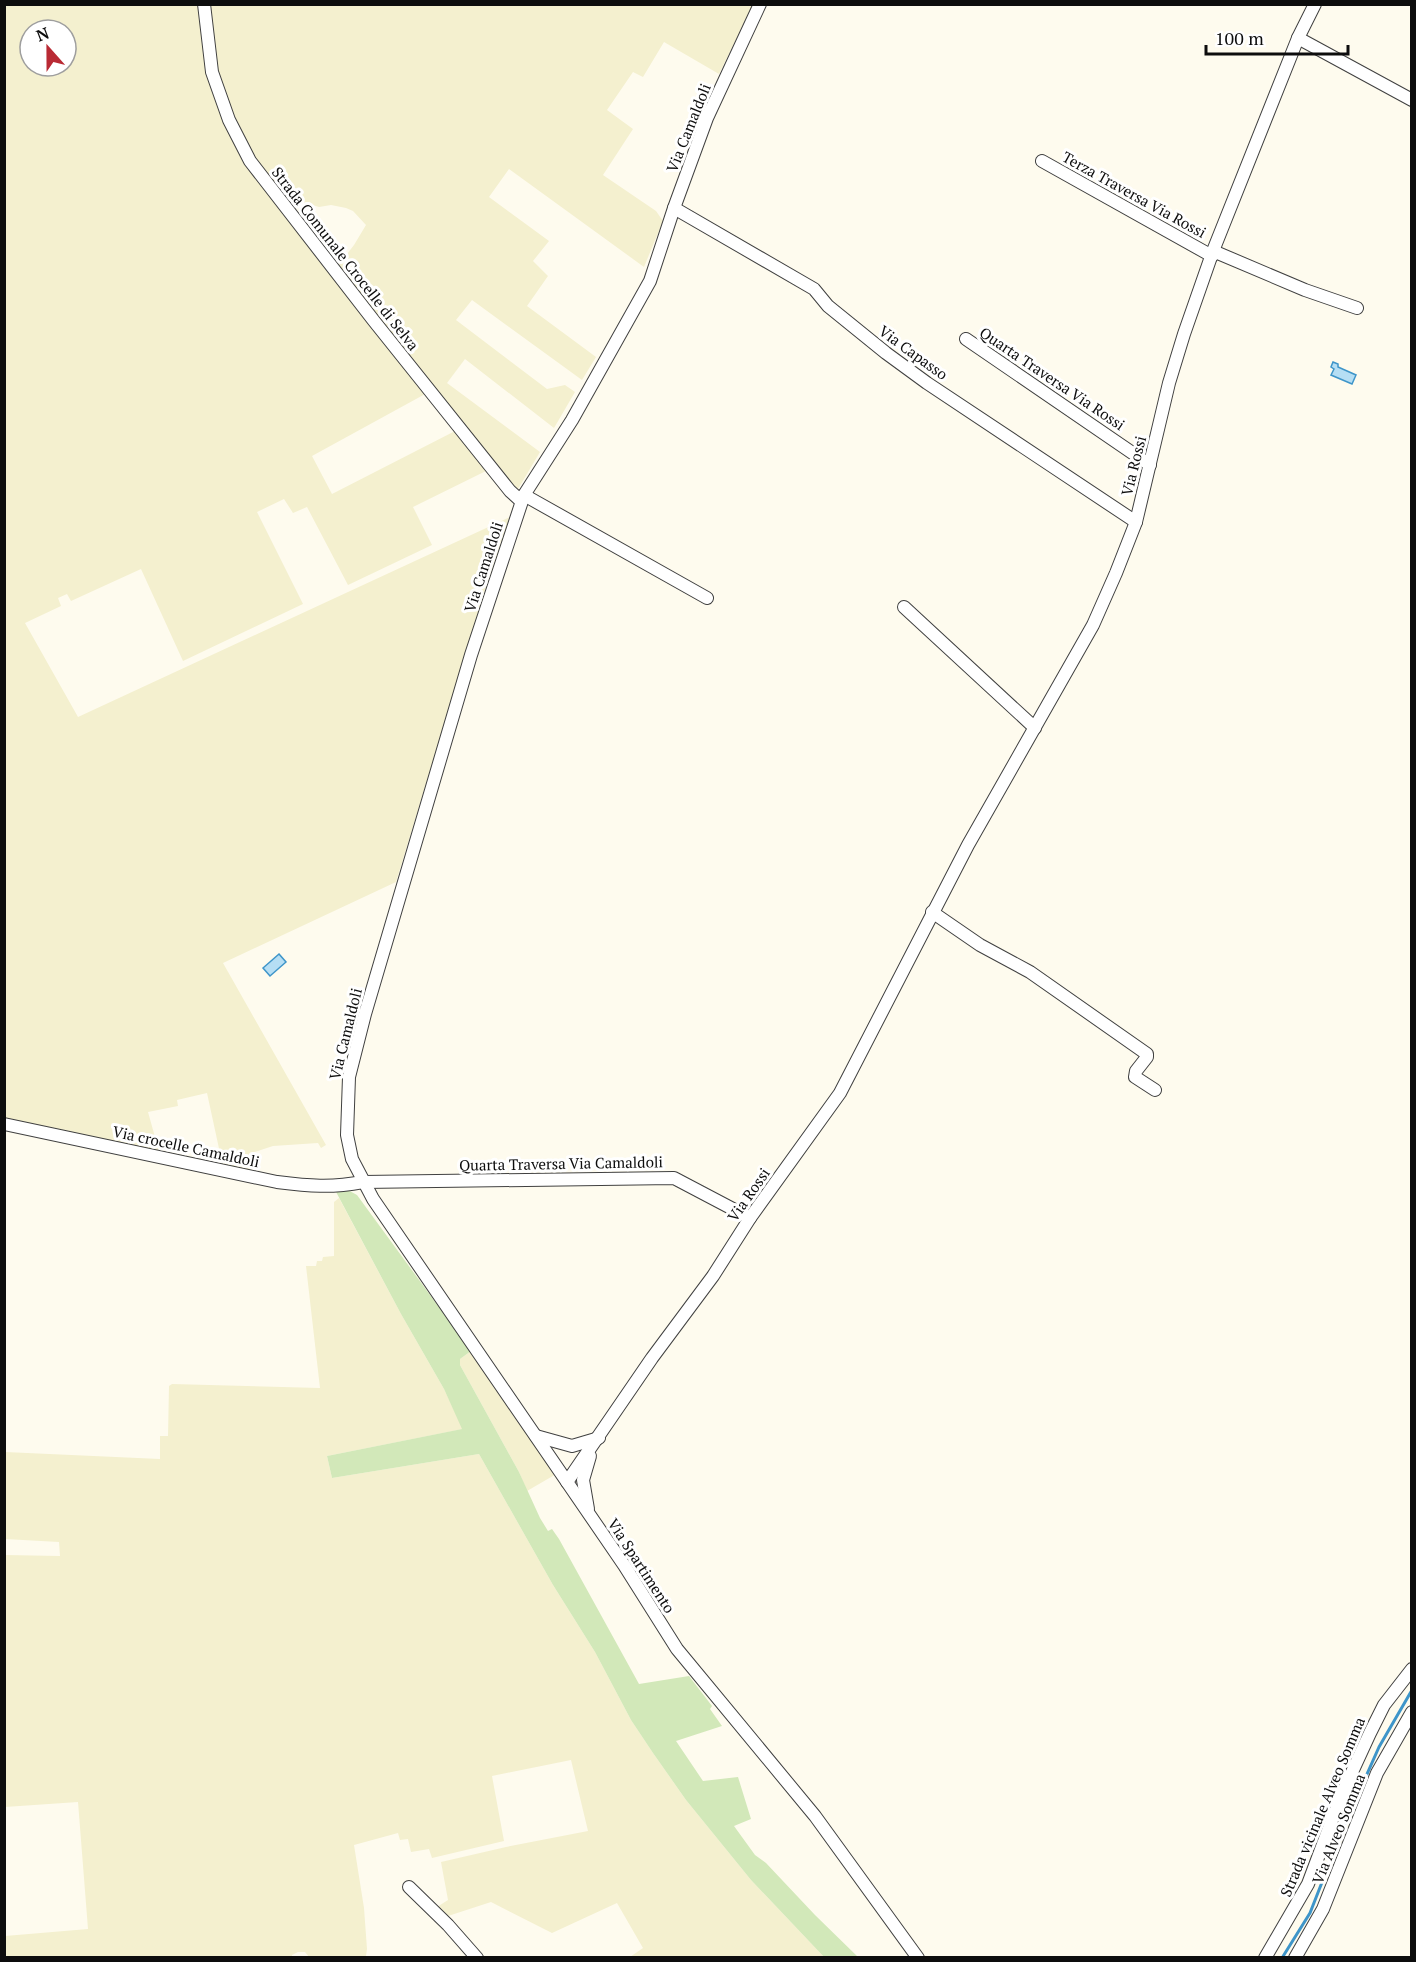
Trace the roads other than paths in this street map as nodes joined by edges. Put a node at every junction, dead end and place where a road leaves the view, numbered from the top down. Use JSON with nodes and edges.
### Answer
{"nodes":[{"id":1,"x":204,"y":4,"type":"edge"},
{"id":2,"x":760,"y":4,"type":"edge"},
{"id":3,"x":1315,"y":4,"type":"edge"},
{"id":4,"x":1298,"y":38,"type":"junction"},
{"id":5,"x":1412,"y":100,"type":"edge"},
{"id":6,"x":1042,"y":161,"type":"dead end"},
{"id":7,"x":674,"y":208,"type":"junction"},
{"id":8,"x":1213,"y":254,"type":"junction"},
{"id":9,"x":1357,"y":309,"type":"dead end"},
{"id":10,"x":966,"y":339,"type":"dead end"},
{"id":11,"x":1150,"y":465,"type":"junction"},
{"id":12,"x":523,"y":498,"type":"junction"},
{"id":13,"x":1136,"y":522,"type":"junction"},
{"id":14,"x":707,"y":598,"type":"dead end"},
{"id":15,"x":904,"y":607,"type":"dead end"},
{"id":16,"x":1035,"y":728,"type":"junction"},
{"id":17,"x":932,"y":912,"type":"junction"},
{"id":18,"x":1155,"y":1090,"type":"dead end"},
{"id":19,"x":4,"y":1125,"type":"edge"},
{"id":20,"x":361,"y":1179,"type":"junction"},
{"id":21,"x":750,"y":1218,"type":"junction"},
{"id":22,"x":536,"y":1436,"type":"junction"},
{"id":23,"x":595,"y":1443,"type":"junction"},
{"id":24,"x":567,"y":1482,"type":"junction"},
{"id":25,"x":588,"y":1513,"type":"junction"},
{"id":26,"x":1412,"y":1669,"type":"edge"},
{"id":27,"x":1412,"y":1712,"type":"edge"},
{"id":28,"x":410,"y":1887,"type":"dead end"},
{"id":29,"x":477,"y":1958,"type":"edge"},
{"id":30,"x":918,"y":1958,"type":"edge"},
{"id":31,"x":1265,"y":1958,"type":"edge"},
{"id":32,"x":1295,"y":1958,"type":"edge"}],
"edges":[{"from":1,"to":12,"type":"street","name":"Strada Comunale Crocelle di Selva"},
{"from":2,"to":7,"type":"street","name":"Via Camaldoli"},
{"from":3,"to":4,"type":"street","name":"Via Rossi"},
{"from":4,"to":5,"type":"street"},
{"from":4,"to":8,"type":"street","name":"Via Rossi"},
{"from":6,"to":8,"type":"street","name":"Terza Traversa Via Rossi"},
{"from":7,"to":12,"type":"street","name":"Via Camaldoli"},
{"from":7,"to":13,"type":"street","name":"Via Capasso"},
{"from":8,"to":9,"type":"street","name":"Terza Traversa Via Rossi"},
{"from":8,"to":11,"type":"street","name":"Via Rossi"},
{"from":10,"to":11,"type":"street","name":"Quarta Traversa Via Rossi"},
{"from":11,"to":13,"type":"street","name":"Via Rossi"},
{"from":12,"to":14,"type":"street","name":"Strada Comunale Crocelle di Selva"},
{"from":12,"to":20,"type":"street","name":"Via Camaldoli"},
{"from":13,"to":16,"type":"street","name":"Via Rossi"},
{"from":15,"to":16,"type":"street"},
{"from":16,"to":17,"type":"street","name":"Via Rossi"},
{"from":17,"to":18,"type":"street"},
{"from":17,"to":21,"type":"street","name":"Via Rossi"},
{"from":19,"to":20,"type":"street","name":"Via crocelle Camaldoli"},
{"from":20,"to":21,"type":"street","name":"Quarta Traversa Via Camaldoli"},
{"from":20,"to":22,"type":"street","name":"Via Spartimento"},
{"from":21,"to":23,"type":"street","name":"Via Rossi"},
{"from":22,"to":23,"type":"street"},
{"from":22,"to":24,"type":"street","name":"Via Spartimento"},
{"from":23,"to":24,"type":"street","name":"Via Rossi"},
{"from":23,"to":25,"type":"street"},
{"from":24,"to":25,"type":"street","name":"Via Spartimento"},
{"from":25,"to":30,"type":"street","name":"Via Spartimento"},
{"from":26,"to":31,"type":"street","name":"Strada vicinale Alveo Somma"},
{"from":27,"to":32,"type":"street","name":"Via Alveo Somma"},
{"from":28,"to":29,"type":"street"}]}
